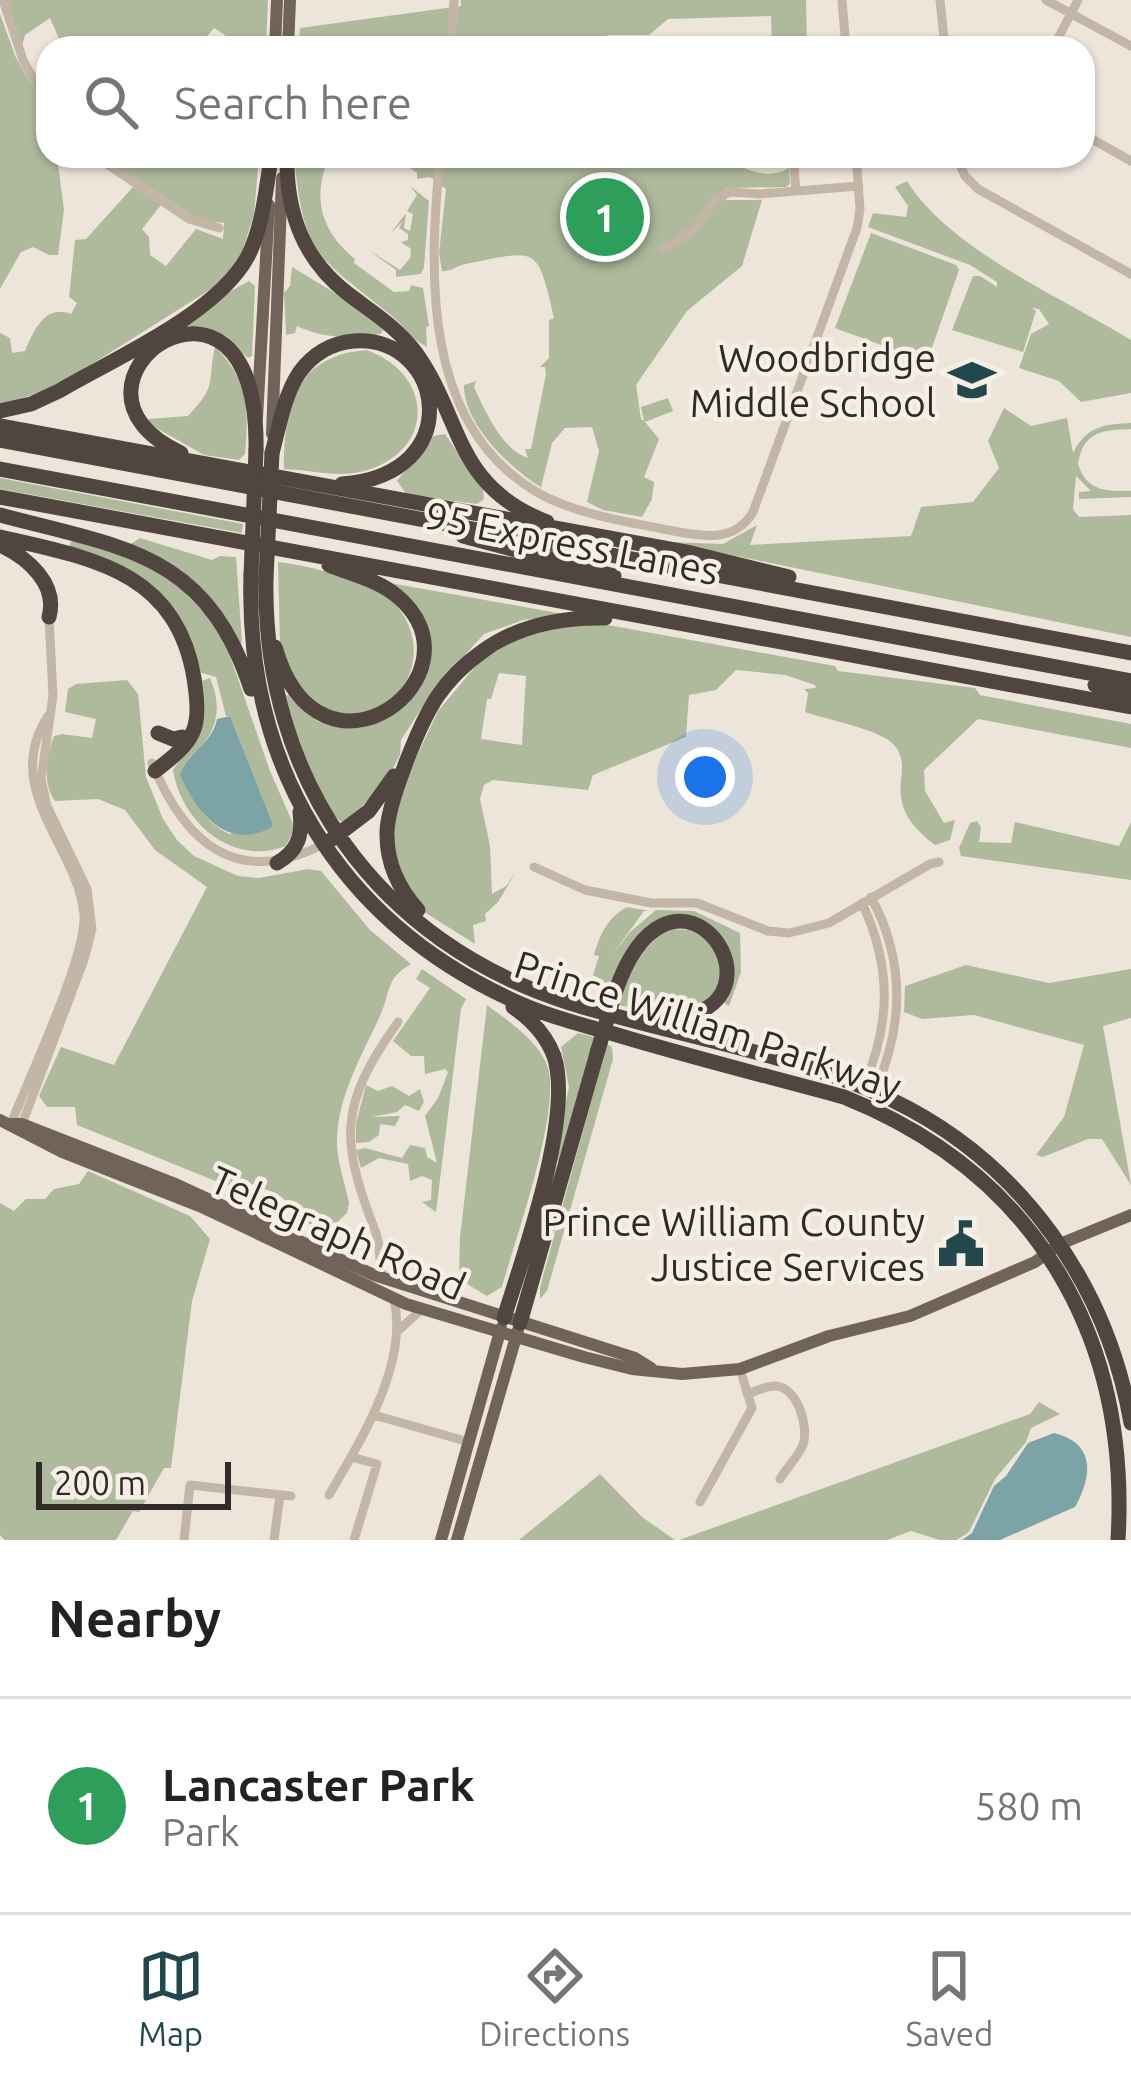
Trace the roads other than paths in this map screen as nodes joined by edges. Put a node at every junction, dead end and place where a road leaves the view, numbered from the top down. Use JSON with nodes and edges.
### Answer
{"nodes":[{"id":1,"x":3,"y":0,"type":"edge"},
{"id":2,"x":277,"y":0,"type":"edge"},
{"id":3,"x":290,"y":0,"type":"edge"},
{"id":4,"x":454,"y":0,"type":"edge"},
{"id":5,"x":842,"y":0,"type":"edge"},
{"id":6,"x":940,"y":0,"type":"edge"},
{"id":7,"x":1046,"y":0,"type":"edge"},
{"id":8,"x":1078,"y":0,"type":"edge"},
{"id":9,"x":1071,"y":14,"type":"junction"},
{"id":10,"x":276,"y":36,"type":"edge"},
{"id":11,"x":288,"y":36,"type":"edge"},
{"id":12,"x":452,"y":36,"type":"edge"},
{"id":13,"x":845,"y":36,"type":"edge"},
{"id":14,"x":944,"y":36,"type":"edge"},
{"id":15,"x":1059,"y":36,"type":"edge"},
{"id":16,"x":1131,"y":46,"type":"edge"},
{"id":17,"x":36,"y":82,"type":"edge"},
{"id":18,"x":1095,"y":140,"type":"edge"},
{"id":19,"x":1131,"y":160,"type":"edge"},
{"id":20,"x":113,"y":168,"type":"edge"},
{"id":21,"x":275,"y":168,"type":"edge"},
{"id":22,"x":278,"y":168,"type":"edge"},
{"id":23,"x":280,"y":168,"type":"edge"},
{"id":24,"x":439,"y":168,"type":"edge"},
{"id":25,"x":794,"y":168,"type":"edge"},
{"id":26,"x":857,"y":168,"type":"edge"},
{"id":27,"x":961,"y":168,"type":"edge"},
{"id":28,"x":859,"y":185,"type":"junction"},
{"id":29,"x":796,"y":191,"type":"junction"},
{"id":30,"x":219,"y":228,"type":"dead end"},
{"id":31,"x":664,"y":249,"type":"dead end"},
{"id":32,"x":1131,"y":274,"type":"edge"},
{"id":33,"x":0,"y":411,"type":"edge"},
{"id":34,"x":0,"y":426,"type":"edge"},
{"id":35,"x":0,"y":440,"type":"edge"},
{"id":36,"x":264,"y":451,"type":"junction"},
{"id":37,"x":218,"y":466,"type":"junction"},
{"id":38,"x":0,"y":469,"type":"edge"},
{"id":39,"x":291,"y":480,"type":"junction"},
{"id":40,"x":303,"y":496,"type":"junction"},
{"id":41,"x":0,"y":497,"type":"edge"},
{"id":42,"x":0,"y":515,"type":"edge"},
{"id":43,"x":602,"y":537,"type":"junction"},
{"id":44,"x":0,"y":544,"type":"edge"},
{"id":45,"x":298,"y":552,"type":"junction"},
{"id":46,"x":258,"y":576,"type":"junction"},
{"id":47,"x":709,"y":603,"type":"junction"},
{"id":48,"x":626,"y":614,"type":"junction"},
{"id":49,"x":49,"y":617,"type":"joint"},
{"id":50,"x":949,"y":617,"type":"junction"},
{"id":51,"x":823,"y":625,"type":"junction"},
{"id":52,"x":1131,"y":653,"type":"edge"},
{"id":53,"x":1131,"y":681,"type":"edge"},
{"id":54,"x":1131,"y":695,"type":"edge"},
{"id":55,"x":1131,"y":707,"type":"edge"},
{"id":56,"x":198,"y":709,"type":"junction"},
{"id":57,"x":428,"y":716,"type":"junction"},
{"id":58,"x":158,"y":733,"type":"dead end"},
{"id":59,"x":182,"y":737,"type":"junction"},
{"id":60,"x":272,"y":740,"type":"junction"},
{"id":61,"x":159,"y":768,"type":"junction"},
{"id":62,"x":299,"y":803,"type":"junction"},
{"id":63,"x":332,"y":840,"type":"junction"},
{"id":64,"x":939,"y":862,"type":"dead end"},
{"id":65,"x":277,"y":863,"type":"junction"},
{"id":66,"x":534,"y":867,"type":"dead end"},
{"id":67,"x":867,"y":900,"type":"junction"},
{"id":68,"x":474,"y":960,"type":"junction"},
{"id":69,"x":460,"y":974,"type":"junction"},
{"id":70,"x":602,"y":1012,"type":"junction"},
{"id":71,"x":398,"y":1022,"type":"dead end"},
{"id":72,"x":866,"y":1097,"type":"junction"},
{"id":73,"x":13,"y":1125,"type":"edge"},
{"id":74,"x":1131,"y":1214,"type":"edge"},
{"id":75,"x":1053,"y":1248,"type":"junction"},
{"id":76,"x":380,"y":1253,"type":"junction"},
{"id":77,"x":337,"y":1266,"type":"junction"},
{"id":78,"x":358,"y":1269,"type":"junction"},
{"id":79,"x":384,"y":1279,"type":"junction"},
{"id":80,"x":394,"y":1299,"type":"junction"},
{"id":81,"x":422,"y":1309,"type":"junction"},
{"id":82,"x":510,"y":1328,"type":"junction"},
{"id":83,"x":399,"y":1330,"type":"junction"},
{"id":84,"x":740,"y":1370,"type":"junction"},
{"id":85,"x":747,"y":1394,"type":"junction"},
{"id":86,"x":374,"y":1415,"type":"junction"},
{"id":87,"x":1131,"y":1423,"type":"edge"},
{"id":88,"x":469,"y":1442,"type":"junction"},
{"id":89,"x":351,"y":1457,"type":"junction"},
{"id":90,"x":780,"y":1479,"type":"dead end"},
{"id":91,"x":329,"y":1495,"type":"dead end"},
{"id":92,"x":700,"y":1502,"type":"dead end"},
{"id":93,"x":184,"y":1540,"type":"edge"},
{"id":94,"x":274,"y":1540,"type":"edge"},
{"id":95,"x":355,"y":1540,"type":"edge"},
{"id":96,"x":441,"y":1540,"type":"edge"},
{"id":97,"x":458,"y":1540,"type":"edge"},
{"id":98,"x":1118,"y":1540,"type":"edge"}],
"edges":[{"from":1,"to":17,"type":"street"},
{"from":2,"to":10,"type":"main road"},
{"from":3,"to":11,"type":"main road"},
{"from":4,"to":12,"type":"street"},
{"from":5,"to":13,"type":"street"},
{"from":6,"to":14,"type":"street"},
{"from":7,"to":9,"type":"street"},
{"from":8,"to":9,"type":"street"},
{"from":9,"to":15,"type":"street"},
{"from":9,"to":16,"type":"street"},
{"from":18,"to":19,"type":"street"},
{"from":20,"to":30,"type":"street"},
{"from":21,"to":33,"type":"highway"},
{"from":22,"to":36,"type":"main road","name":"Prince William Parkway"},
{"from":23,"to":43,"type":"highway"},
{"from":24,"to":28,"type":"street"},
{"from":25,"to":29,"type":"street"},
{"from":26,"to":28,"type":"street"},
{"from":27,"to":32,"type":"street"},
{"from":28,"to":29,"type":"street"},
{"from":29,"to":31,"type":"street"},
{"from":34,"to":37,"type":"highway"},
{"from":35,"to":40,"type":"highway"},
{"from":36,"to":37,"type":"highway"},
{"from":36,"to":39,"type":"highway"},
{"from":36,"to":46,"type":"highway","name":"Prince William Parkway","bridge":true},
{"from":37,"to":39,"type":"highway"},
{"from":38,"to":47,"type":"highway","name":"95 Express Lanes"},
{"from":39,"to":43,"type":"highway"},
{"from":40,"to":47,"type":"highway"},
{"from":40,"to":50,"type":"highway"},
{"from":41,"to":45,"type":"highway"},
{"from":42,"to":60,"type":"highway"},
{"from":43,"to":50,"type":"highway"},
{"from":44,"to":49,"type":"highway"},
{"from":44,"to":56,"type":"highway"},
{"from":45,"to":46,"type":"highway"},
{"from":45,"to":48,"type":"highway"},
{"from":46,"to":60,"type":"highway","name":"Prince William Parkway"},
{"from":46,"to":63,"type":"highway","name":"Prince William Parkway"},
{"from":47,"to":51,"type":"highway","name":"95 Express Lanes"},
{"from":48,"to":55,"type":"highway"},
{"from":48,"to":57,"type":"highway"},
{"from":49,"to":73,"type":"street"},
{"from":50,"to":52,"type":"highway"},
{"from":51,"to":53,"type":"highway","name":"95 Express Lanes"},
{"from":51,"to":54,"type":"highway"},
{"from":56,"to":59,"type":"highway"},
{"from":56,"to":61,"type":"highway"},
{"from":57,"to":63,"type":"highway"},
{"from":57,"to":68,"type":"highway"},
{"from":58,"to":59,"type":"highway"},
{"from":59,"to":61,"type":"highway"},
{"from":60,"to":62,"type":"highway","name":"Prince William Parkway"},
{"from":61,"to":65,"type":"street"},
{"from":62,"to":63,"type":"highway","name":"Prince William Parkway"},
{"from":62,"to":65,"type":"highway"},
{"from":63,"to":65,"type":"street"},
{"from":63,"to":68,"type":"highway","name":"Prince William Parkway"},
{"from":63,"to":69,"type":"highway","name":"Prince William Parkway"},
{"from":64,"to":67,"type":"street"},
{"from":66,"to":67,"type":"street"},
{"from":67,"to":72,"type":"street"},
{"from":68,"to":70,"type":"highway","name":"Prince William Parkway"},
{"from":69,"to":72,"type":"highway","name":"Prince William Parkway"},
{"from":69,"to":82,"type":"highway"},
{"from":70,"to":72,"type":"highway","name":"Prince William Parkway"},
{"from":70,"to":82,"type":"highway","bridge":true},
{"from":71,"to":76,"type":"street"},
{"from":72,"to":75,"type":"highway","name":"Prince William Parkway"},
{"from":73,"to":77,"type":"main road","name":"Telegraph Road"},
{"from":74,"to":75,"type":"main road","name":"Telegraph Road"},
{"from":75,"to":84,"type":"main road","name":"Telegraph Road"},
{"from":75,"to":87,"type":"highway","name":"Prince William Parkway"},
{"from":75,"to":98,"type":"highway","name":"Prince William Parkway"},
{"from":76,"to":78,"type":"street"},
{"from":76,"to":79,"type":"street"},
{"from":77,"to":78,"type":"main road","name":"Telegraph Road"},
{"from":77,"to":80,"type":"main road","name":"Telegraph Road"},
{"from":78,"to":79,"type":"main road","name":"Telegraph Road"},
{"from":79,"to":82,"type":"main road","name":"Telegraph Road"},
{"from":80,"to":81,"type":"main road","name":"Telegraph Road"},
{"from":80,"to":83,"type":"street"},
{"from":81,"to":82,"type":"main road","name":"Telegraph Road"},
{"from":81,"to":83,"type":"street"},
{"from":82,"to":84,"type":"main road","name":"Telegraph Road"},
{"from":82,"to":88,"type":"main road"},
{"from":82,"to":97,"type":"main road"},
{"from":83,"to":86,"type":"street"},
{"from":84,"to":85,"type":"street"},
{"from":85,"to":90,"type":"street"},
{"from":85,"to":92,"type":"street"},
{"from":86,"to":88,"type":"street"},
{"from":86,"to":89,"type":"street"},
{"from":88,"to":96,"type":"main road"},
{"from":89,"to":91,"type":"street"},
{"from":89,"to":95,"type":"street"},
{"from":93,"to":94,"type":"street"}]}
